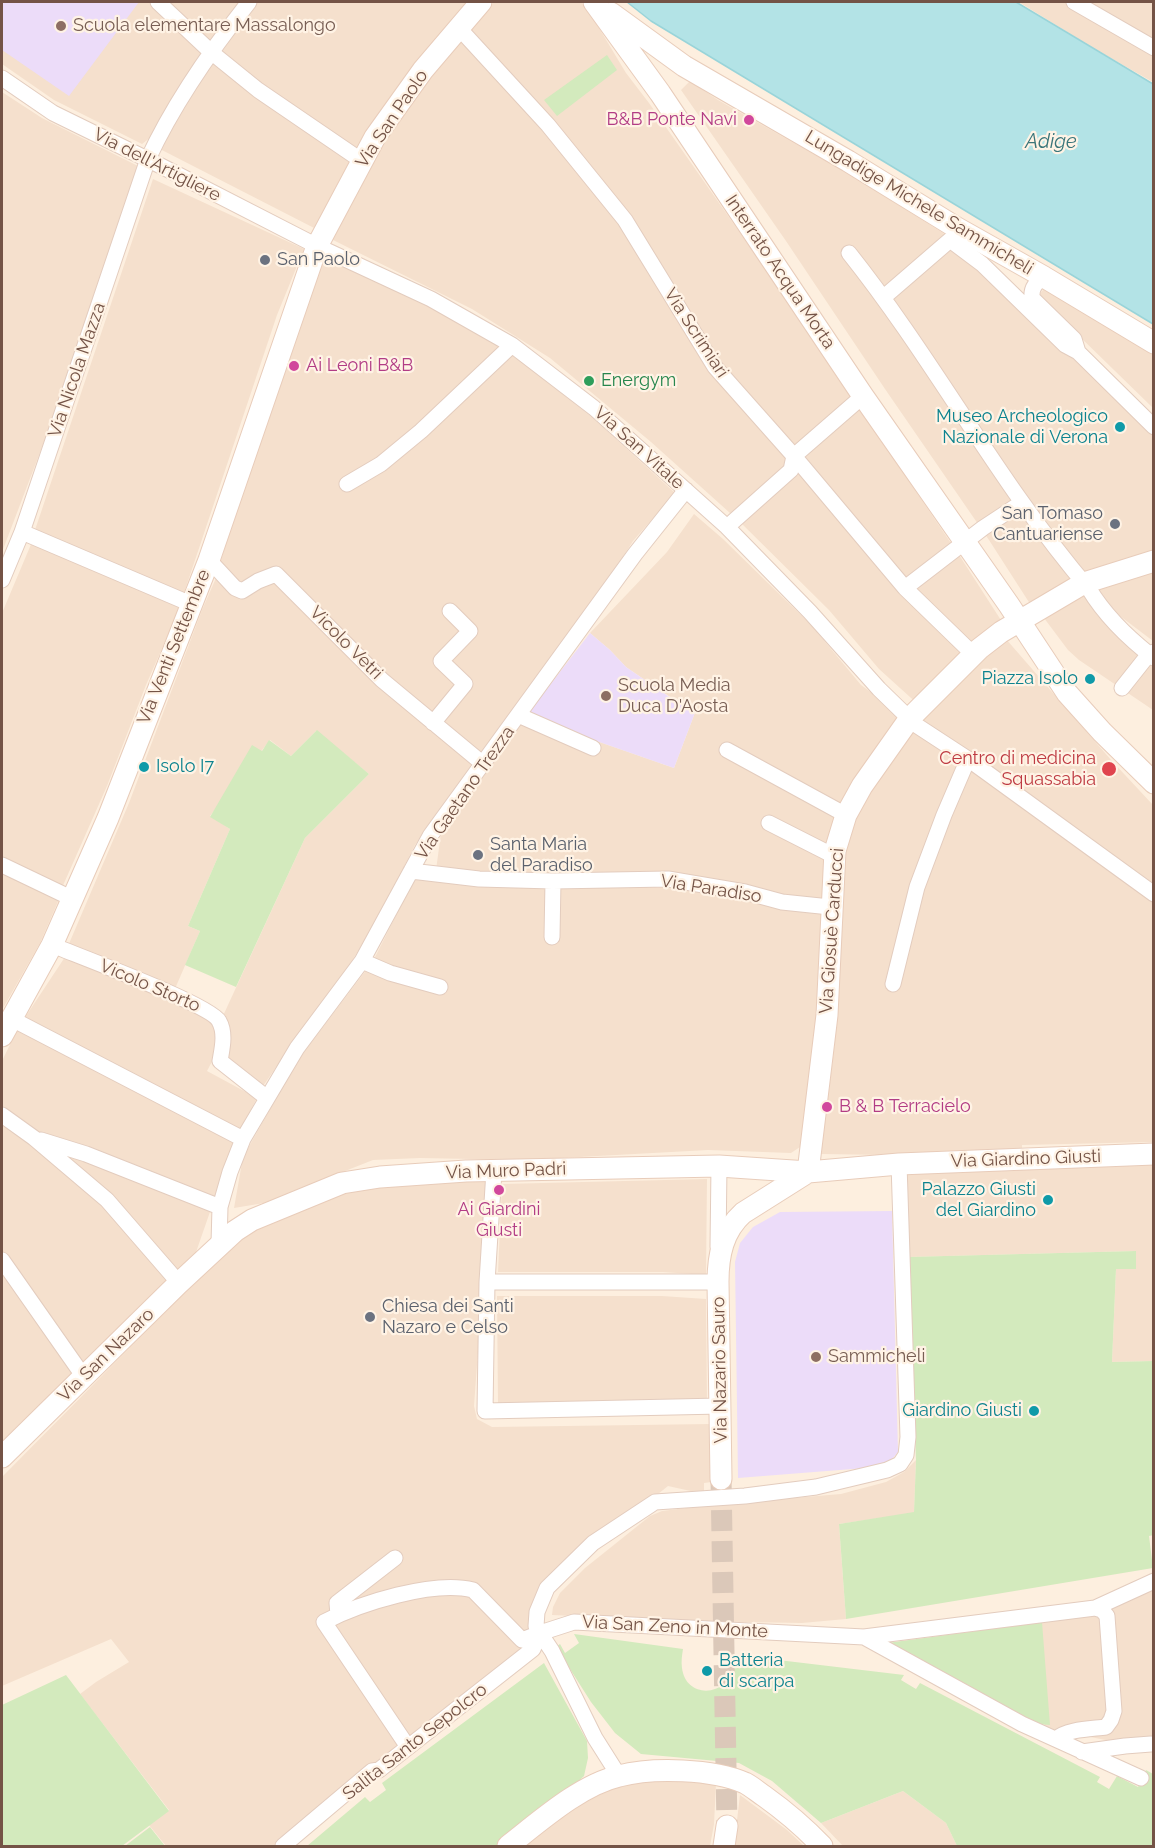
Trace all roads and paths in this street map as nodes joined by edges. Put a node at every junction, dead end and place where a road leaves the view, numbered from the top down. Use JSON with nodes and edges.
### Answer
{"nodes":[{"id":1,"x":158,"y":2,"type":"edge"},
{"id":2,"x":249,"y":2,"type":"edge"},
{"id":3,"x":481,"y":2,"type":"edge"},
{"id":4,"x":594,"y":2,"type":"edge"},
{"id":5,"x":1074,"y":2,"type":"edge"},
{"id":6,"x":458,"y":27,"type":"junction"},
{"id":7,"x":1154,"y":48,"type":"edge"},
{"id":8,"x":211,"y":51,"type":"junction"},
{"id":9,"x":684,"y":66,"type":"junction"},
{"id":10,"x":2,"y":78,"type":"edge"},
{"id":11,"x":660,"y":93,"type":"junction"},
{"id":12,"x":148,"y":159,"type":"junction"},
{"id":13,"x":362,"y":161,"type":"junction"},
{"id":14,"x":317,"y":246,"type":"junction"},
{"id":15,"x":849,"y":253,"type":"dead end"},
{"id":16,"x":1044,"y":277,"type":"junction"},
{"id":17,"x":884,"y":297,"type":"junction"},
{"id":18,"x":1154,"y":343,"type":"edge"},
{"id":19,"x":512,"y":345,"type":"junction"},
{"id":20,"x":1078,"y":352,"type":"junction"},
{"id":21,"x":863,"y":396,"type":"junction"},
{"id":22,"x":1154,"y":427,"type":"edge"},
{"id":23,"x":794,"y":456,"type":"junction"},
{"id":24,"x":347,"y":484,"type":"dead end"},
{"id":25,"x":686,"y":490,"type":"junction"},
{"id":26,"x":1021,"y":503,"type":"junction"},
{"id":27,"x":727,"y":527,"type":"junction"},
{"id":28,"x":22,"y":532,"type":"junction"},
{"id":29,"x":964,"y":543,"type":"junction"},
{"id":30,"x":209,"y":560,"type":"junction"},
{"id":31,"x":1154,"y":561,"type":"edge"},
{"id":32,"x":2,"y":580,"type":"edge"},
{"id":33,"x":1084,"y":583,"type":"junction"},
{"id":34,"x":905,"y":588,"type":"junction"},
{"id":35,"x":190,"y":604,"type":"junction"},
{"id":36,"x":450,"y":611,"type":"dead end"},
{"id":37,"x":1020,"y":621,"type":"junction"},
{"id":38,"x":973,"y":654,"type":"junction"},
{"id":39,"x":1152,"y":655,"type":"edge"},
{"id":40,"x":1122,"y":688,"type":"dead end"},
{"id":41,"x":518,"y":715,"type":"junction"},
{"id":42,"x":910,"y":718,"type":"junction"},
{"id":43,"x":434,"y":723,"type":"junction"},
{"id":44,"x":593,"y":748,"type":"dead end"},
{"id":45,"x":727,"y":750,"type":"dead end"},
{"id":46,"x":968,"y":759,"type":"junction"},
{"id":47,"x":482,"y":764,"type":"junction"},
{"id":48,"x":1154,"y":783,"type":"edge"},
{"id":49,"x":846,"y":815,"type":"junction"},
{"id":50,"x":769,"y":823,"type":"dead end"},
{"id":51,"x":834,"y":856,"type":"junction"},
{"id":52,"x":2,"y":865,"type":"edge"},
{"id":53,"x":411,"y":872,"type":"junction"},
{"id":54,"x":553,"y":881,"type":"junction"},
{"id":55,"x":1154,"y":894,"type":"edge"},
{"id":56,"x":71,"y":898,"type":"junction"},
{"id":57,"x":830,"y":907,"type":"junction"},
{"id":58,"x":552,"y":937,"type":"dead end"},
{"id":59,"x":52,"y":945,"type":"junction"},
{"id":60,"x":363,"y":961,"type":"junction"},
{"id":61,"x":893,"y":984,"type":"dead end"},
{"id":62,"x":440,"y":987,"type":"dead end"},
{"id":63,"x":7,"y":1028,"type":"edge"},
{"id":64,"x":267,"y":1098,"type":"junction"},
{"id":65,"x":2,"y":1115,"type":"edge"},
{"id":66,"x":34,"y":1138,"type":"junction"},
{"id":67,"x":243,"y":1139,"type":"junction"},
{"id":68,"x":1154,"y":1154,"type":"edge"},
{"id":69,"x":899,"y":1164,"type":"junction"},
{"id":70,"x":719,"y":1166,"type":"junction"},
{"id":71,"x":494,"y":1171,"type":"junction"},
{"id":72,"x":808,"y":1172,"type":"junction"},
{"id":73,"x":220,"y":1207,"type":"junction"},
{"id":74,"x":215,"y":1249,"type":"junction"},
{"id":75,"x":2,"y":1260,"type":"edge"},
{"id":76,"x":718,"y":1272,"type":"junction"},
{"id":77,"x":487,"y":1282,"type":"junction"},
{"id":78,"x":179,"y":1283,"type":"junction"},
{"id":79,"x":84,"y":1377,"type":"junction"},
{"id":80,"x":721,"y":1407,"type":"junction"},
{"id":81,"x":2,"y":1457,"type":"edge"},
{"id":82,"x":721,"y":1479,"type":"tunnel mouth"},
{"id":83,"x":396,"y":1558,"type":"dead end"},
{"id":84,"x":1154,"y":1581,"type":"edge"},
{"id":85,"x":1095,"y":1608,"type":"junction"},
{"id":86,"x":338,"y":1614,"type":"junction"},
{"id":87,"x":540,"y":1633,"type":"junction"},
{"id":88,"x":864,"y":1637,"type":"junction"},
{"id":89,"x":1056,"y":1739,"type":"junction"},
{"id":90,"x":1151,"y":1744,"type":"dead end"},
{"id":91,"x":408,"y":1747,"type":"junction"},
{"id":92,"x":1082,"y":1752,"type":"junction"},
{"id":93,"x":619,"y":1776,"type":"junction"},
{"id":94,"x":1141,"y":1778,"type":"dead end"},
{"id":95,"x":283,"y":1846,"type":"edge"},
{"id":96,"x":508,"y":1846,"type":"edge"},
{"id":97,"x":822,"y":1846,"type":"edge"}],
"edges":[{"from":1,"to":8,"type":"street"},
{"from":2,"to":8,"type":"street","name":"Via Nicola Mazza"},
{"from":3,"to":6,"type":"street","name":"Via San Paolo"},
{"from":4,"to":9,"type":"street","name":"Lungadige Michele Sammicheli"},
{"from":4,"to":11,"type":"street","name":"Interrato Acqua Morta"},
{"from":5,"to":7,"type":"street"},
{"from":6,"to":13,"type":"street","name":"Via San Paolo"},
{"from":6,"to":23,"type":"street","name":"Via Scrimiari"},
{"from":8,"to":12,"type":"street","name":"Via Nicola Mazza"},
{"from":8,"to":13,"type":"street"},
{"from":9,"to":11,"type":"street"},
{"from":9,"to":16,"type":"street","name":"Lungadige Michele Sammicheli"},
{"from":10,"to":12,"type":"street","name":"Via dell'Artigliere"},
{"from":11,"to":21,"type":"street","name":"Interrato Acqua Morta"},
{"from":12,"to":14,"type":"street","name":"Via dell'Artigliere"},
{"from":12,"to":28,"type":"street","name":"Via Nicola Mazza"},
{"from":13,"to":14,"type":"street","name":"Via San Paolo"},
{"from":14,"to":19,"type":"street","name":"Via San Vitale"},
{"from":14,"to":30,"type":"street","name":"Via Venti Settembre"},
{"from":15,"to":17,"type":"street"},
{"from":16,"to":18,"type":"street","name":"Lungadige Michele Sammicheli"},
{"from":16,"to":20,"type":"street"},
{"from":17,"to":20,"type":"street"},
{"from":17,"to":26,"type":"street"},
{"from":19,"to":24,"type":"street"},
{"from":19,"to":25,"type":"street","name":"Via San Vitale"},
{"from":20,"to":22,"type":"street"},
{"from":21,"to":23,"type":"street"},
{"from":21,"to":29,"type":"street","name":"Interrato Acqua Morta"},
{"from":23,"to":27,"type":"street"},
{"from":23,"to":34,"type":"street","name":"Via Scrimiari"},
{"from":25,"to":27,"type":"street","name":"Via San Vitale"},
{"from":25,"to":41,"type":"street","name":"Via Gaetano Trezza"},
{"from":26,"to":29,"type":"street"},
{"from":26,"to":33,"type":"street"},
{"from":27,"to":42,"type":"street","name":"Via San Vitale"},
{"from":28,"to":32,"type":"street","name":"Via Nicola Mazza"},
{"from":28,"to":35,"type":"street"},
{"from":29,"to":34,"type":"street"},
{"from":29,"to":37,"type":"street","name":"Interrato Acqua Morta"},
{"from":30,"to":35,"type":"street","name":"Via Venti Settembre"},
{"from":30,"to":43,"type":"street","name":"Vicolo Vetri"},
{"from":31,"to":33,"type":"street","name":"Via Giosuè Carducci"},
{"from":33,"to":37,"type":"street","name":"Via Giosuè Carducci"},
{"from":33,"to":39,"type":"street"},
{"from":34,"to":38,"type":"street","name":"Via Scrimiari"},
{"from":35,"to":56,"type":"street","name":"Via Venti Settembre"},
{"from":36,"to":43,"type":"street"},
{"from":37,"to":38,"type":"street","name":"Via Giosuè Carducci"},
{"from":37,"to":48,"type":"street","name":"Interrato Acqua Morta"},
{"from":38,"to":42,"type":"street","name":"Via Giosuè Carducci"},
{"from":39,"to":40,"type":"street"},
{"from":41,"to":44,"type":"street"},
{"from":41,"to":47,"type":"street","name":"Via Gaetano Trezza"},
{"from":42,"to":46,"type":"street","name":"Via San Vitale"},
{"from":42,"to":49,"type":"street","name":"Via Giosuè Carducci"},
{"from":43,"to":47,"type":"street","name":"Vicolo Vetri"},
{"from":45,"to":49,"type":"street"},
{"from":46,"to":55,"type":"street","name":"Via San Vitale"},
{"from":46,"to":61,"type":"street"},
{"from":47,"to":53,"type":"street","name":"Via Gaetano Trezza"},
{"from":49,"to":51,"type":"street","name":"Via Giosuè Carducci"},
{"from":50,"to":51,"type":"street"},
{"from":51,"to":57,"type":"street","name":"Via Giosuè Carducci"},
{"from":52,"to":56,"type":"street"},
{"from":53,"to":54,"type":"street","name":"Via Paradiso"},
{"from":53,"to":60,"type":"street","name":"Via Gaetano Trezza"},
{"from":54,"to":57,"type":"street","name":"Via Paradiso"},
{"from":54,"to":58,"type":"street"},
{"from":56,"to":59,"type":"street","name":"Via Venti Settembre"},
{"from":57,"to":72,"type":"street","name":"Via Giosuè Carducci"},
{"from":59,"to":63,"type":"street","name":"Via Venti Settembre"},
{"from":59,"to":64,"type":"street","name":"Vicolo Storto"},
{"from":60,"to":62,"type":"street"},
{"from":60,"to":64,"type":"street","name":"Via Gaetano Trezza"},
{"from":63,"to":67,"type":"street"},
{"from":64,"to":67,"type":"street","name":"Via Gaetano Trezza"},
{"from":65,"to":66,"type":"street"},
{"from":66,"to":73,"type":"street"},
{"from":66,"to":78,"type":"street"},
{"from":67,"to":73,"type":"street","name":"Via Gaetano Trezza"},
{"from":68,"to":69,"type":"street","name":"Via Giardino Giusti"},
{"from":69,"to":72,"type":"street"},
{"from":69,"to":87,"type":"street"},
{"from":70,"to":71,"type":"street","name":"Via Muro Padri"},
{"from":70,"to":72,"type":"street","name":"Via Muro Padri"},
{"from":70,"to":76,"type":"street","name":"Via Nazario Sauro"},
{"from":71,"to":74,"type":"street","name":"Via Muro Padri"},
{"from":71,"to":77,"type":"street"},
{"from":72,"to":76,"type":"street","name":"Via Nazario Sauro"},
{"from":73,"to":74,"type":"street","name":"Via Gaetano Trezza"},
{"from":74,"to":78,"type":"street","name":"Via San Nazaro"},
{"from":75,"to":79,"type":"street"},
{"from":76,"to":77,"type":"street"},
{"from":76,"to":80,"type":"street","name":"Via Nazario Sauro"},
{"from":77,"to":80,"type":"street"},
{"from":78,"to":79,"type":"street","name":"Via San Nazaro"},
{"from":79,"to":81,"type":"street","name":"Via San Nazaro"},
{"from":80,"to":82,"type":"street","name":"Via Nazario Sauro"},
{"from":83,"to":86,"type":"street"},
{"from":84,"to":85,"type":"street"},
{"from":85,"to":88,"type":"street"},
{"from":85,"to":89,"type":"street"},
{"from":86,"to":87,"type":"street","name":"Via San Zeno in Monte"},
{"from":86,"to":91,"type":"street"},
{"from":87,"to":88,"type":"street","name":"Via San Zeno in Monte"},
{"from":87,"to":91,"type":"street","name":"Salita Santo Sepolcro"},
{"from":87,"to":93,"type":"street"},
{"from":88,"to":89,"type":"street","name":"Via San Zeno in Monte"},
{"from":89,"to":92,"type":"street","name":"Via San Zeno in Monte"},
{"from":90,"to":92,"type":"street"},
{"from":91,"to":95,"type":"street","name":"Salita Santo Sepolcro"},
{"from":92,"to":94,"type":"street","name":"Via San Zeno in Monte"},
{"from":93,"to":96,"type":"street"},
{"from":93,"to":97,"type":"street"}]}
